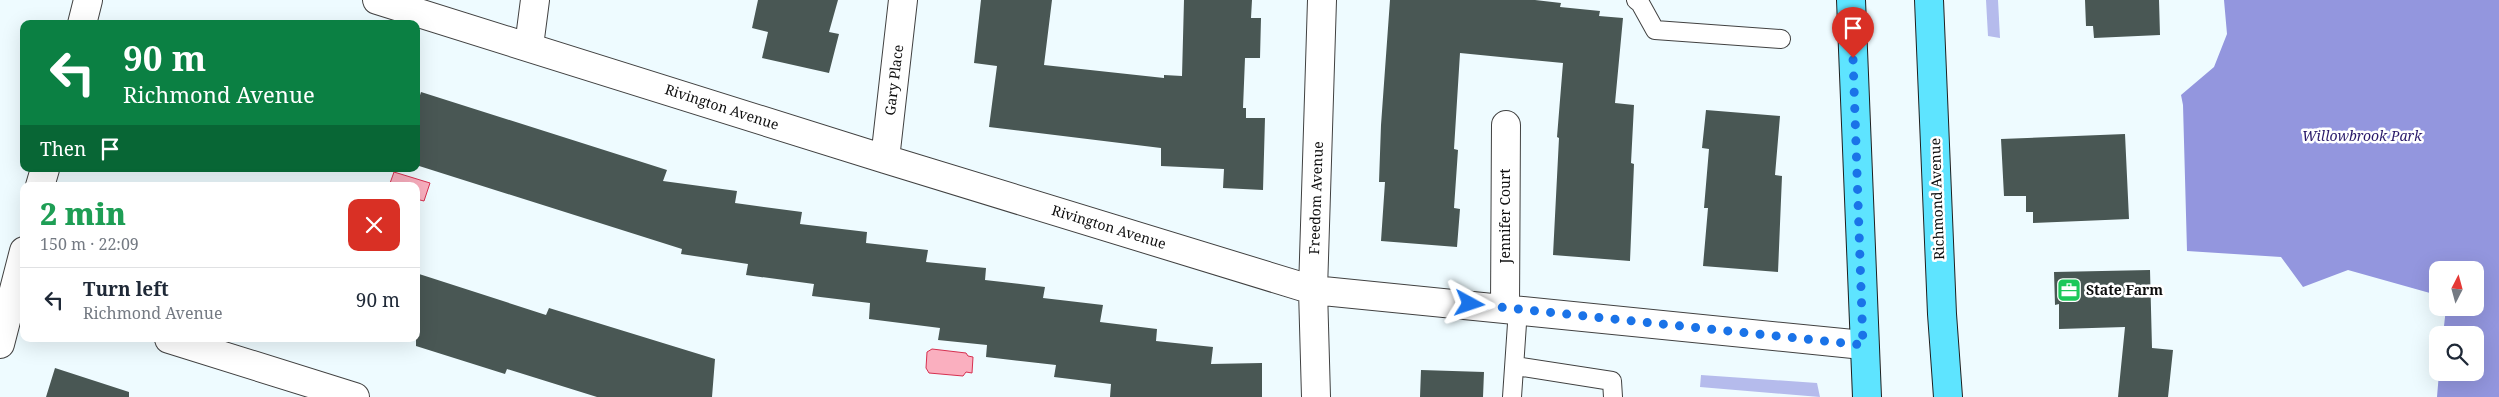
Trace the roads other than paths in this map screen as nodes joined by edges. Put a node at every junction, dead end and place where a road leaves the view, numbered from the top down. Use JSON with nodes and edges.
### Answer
{"nodes":[{"id":1,"x":88,"y":0,"type":"edge"},
{"id":2,"x":377,"y":0,"type":"edge"},
{"id":3,"x":535,"y":0,"type":"edge"},
{"id":4,"x":903,"y":0,"type":"edge"},
{"id":5,"x":1322,"y":0,"type":"edge"},
{"id":6,"x":1636,"y":0,"type":"edge"},
{"id":7,"x":1851,"y":0,"type":"edge"},
{"id":8,"x":1929,"y":0,"type":"edge"},
{"id":9,"x":83,"y":20,"type":"edge"},
{"id":10,"x":1781,"y":39,"type":"dead end"},
{"id":11,"x":529,"y":46,"type":"junction"},
{"id":12,"x":1506,"y":125,"type":"dead end"},
{"id":13,"x":885,"y":159,"type":"junction"},
{"id":14,"x":1314,"y":290,"type":"junction"},
{"id":15,"x":19,"y":291,"type":"edge"},
{"id":16,"x":1512,"y":308,"type":"junction"},
{"id":17,"x":179,"y":342,"type":"edge"},
{"id":18,"x":0,"y":344,"type":"edge"},
{"id":19,"x":1863,"y":345,"type":"junction"},
{"id":20,"x":1516,"y":366,"type":"junction"},
{"id":21,"x":355,"y":397,"type":"edge"},
{"id":22,"x":1316,"y":397,"type":"edge"},
{"id":23,"x":1512,"y":397,"type":"edge"},
{"id":24,"x":1613,"y":397,"type":"edge"},
{"id":25,"x":1867,"y":397,"type":"edge"},
{"id":26,"x":1948,"y":397,"type":"edge"}],
"edges":[{"from":1,"to":9,"type":"street"},
{"from":2,"to":11,"type":"street","name":"Rivington Avenue"},
{"from":3,"to":11,"type":"street"},
{"from":4,"to":13,"type":"street","name":"Gary Place"},
{"from":5,"to":14,"type":"street","name":"Freedom Avenue"},
{"from":6,"to":10,"type":"lane"},
{"from":7,"to":19,"type":"main road"},
{"from":8,"to":26,"type":"main road","name":"Richmond Avenue"},
{"from":11,"to":13,"type":"street","name":"Rivington Avenue"},
{"from":12,"to":16,"type":"street","name":"Jennifer Court"},
{"from":13,"to":14,"type":"street","name":"Rivington Avenue"},
{"from":14,"to":16,"type":"street","name":"Rivington Avenue"},
{"from":14,"to":22,"type":"street","name":"Freedom Avenue"},
{"from":15,"to":18,"type":"street"},
{"from":16,"to":19,"type":"street","name":"Rivington Avenue"},
{"from":16,"to":20,"type":"lane"},
{"from":17,"to":21,"type":"street"},
{"from":19,"to":25,"type":"main road"},
{"from":20,"to":23,"type":"lane"},
{"from":20,"to":24,"type":"lane"}]}
